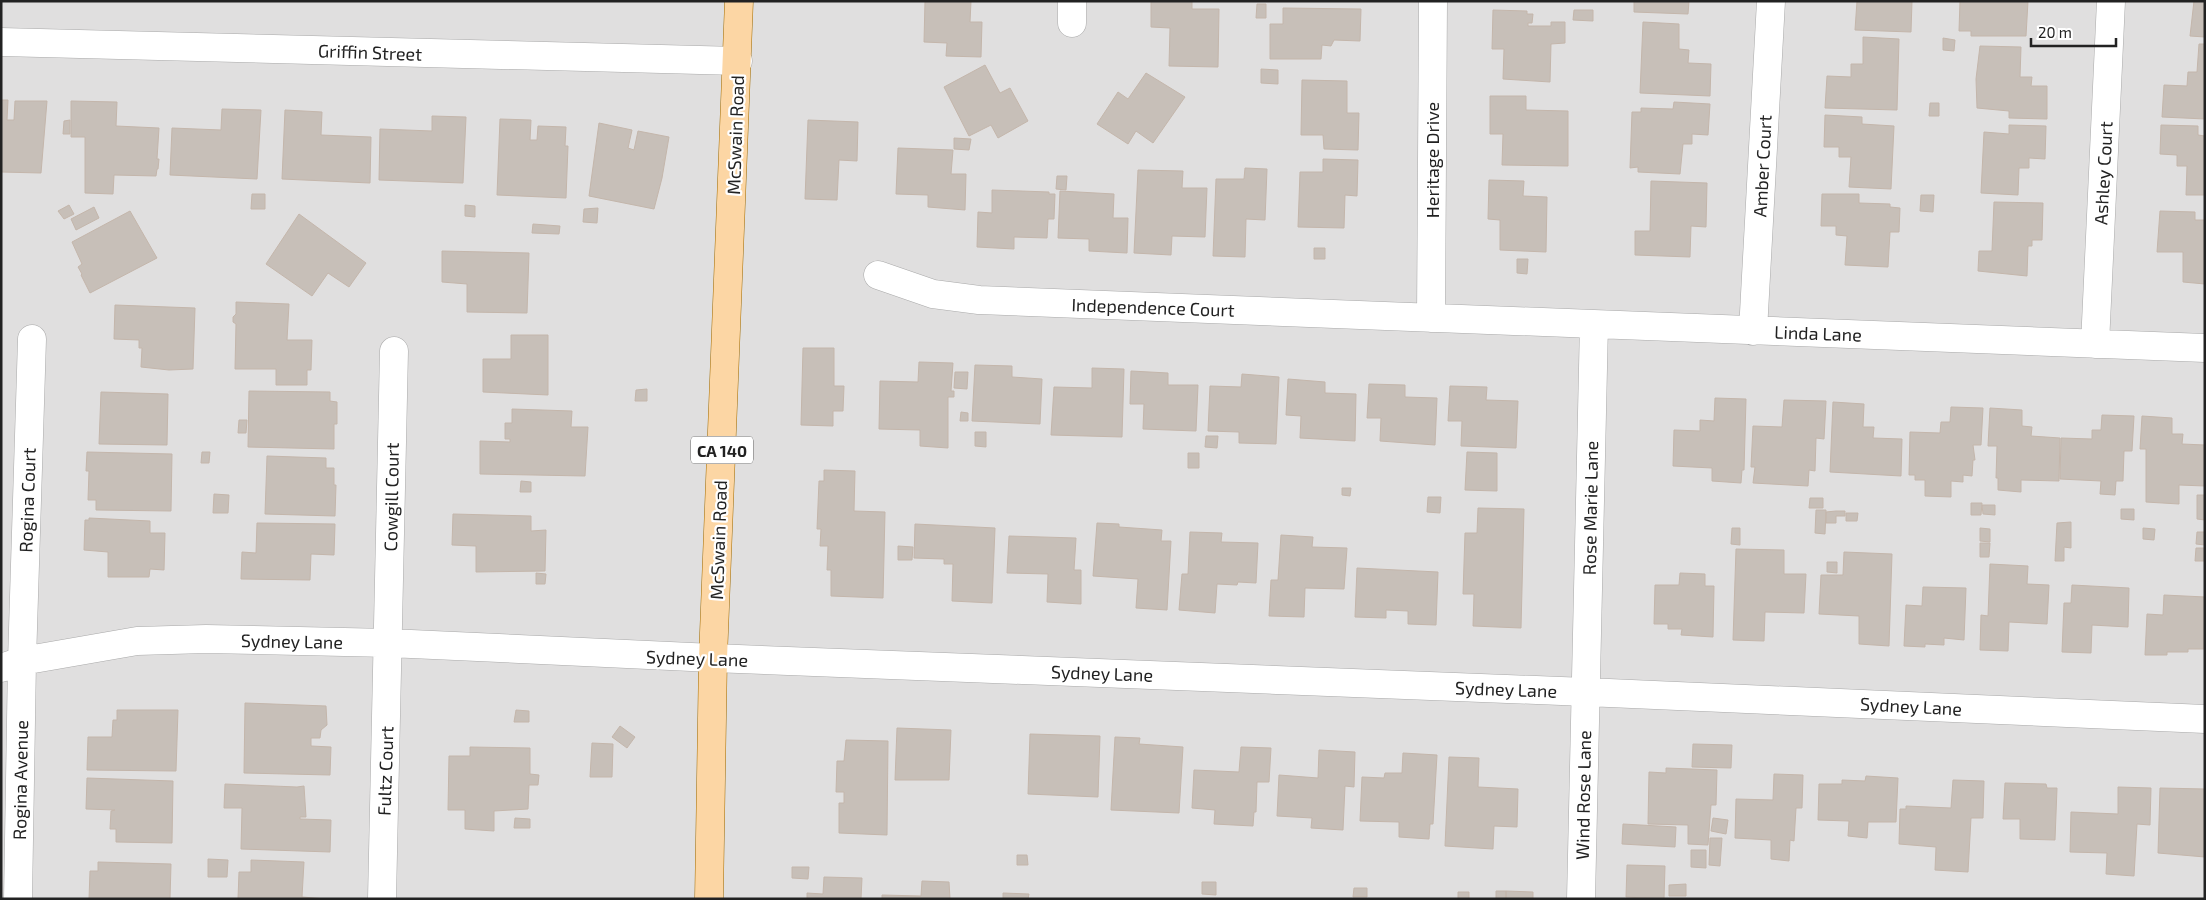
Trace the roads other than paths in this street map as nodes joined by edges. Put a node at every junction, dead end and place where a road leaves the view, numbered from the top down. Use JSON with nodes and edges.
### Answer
{"nodes":[{"id":1,"x":739,"y":1,"type":"edge"},
{"id":2,"x":1434,"y":1,"type":"edge"},
{"id":3,"x":1771,"y":1,"type":"edge"},
{"id":4,"x":2111,"y":1,"type":"edge"},
{"id":5,"x":1,"y":42,"type":"edge"},
{"id":6,"x":738,"y":61,"type":"junction"},
{"id":7,"x":878,"y":275,"type":"dead end"},
{"id":8,"x":1431,"y":318,"type":"junction"},
{"id":9,"x":1594,"y":324,"type":"junction"},
{"id":10,"x":1753,"y":331,"type":"junction"},
{"id":11,"x":32,"y":339,"type":"dead end"},
{"id":12,"x":2095,"y":344,"type":"junction"},
{"id":13,"x":2205,"y":348,"type":"edge"},
{"id":14,"x":394,"y":351,"type":"dead end"},
{"id":15,"x":388,"y":643,"type":"junction"},
{"id":16,"x":713,"y":658,"type":"junction"},
{"id":17,"x":12,"y":665,"type":"edge"},
{"id":18,"x":1586,"y":692,"type":"junction"},
{"id":19,"x":2205,"y":719,"type":"edge"},
{"id":20,"x":18,"y":899,"type":"edge"},
{"id":21,"x":382,"y":899,"type":"edge"},
{"id":22,"x":709,"y":899,"type":"edge"},
{"id":23,"x":1581,"y":899,"type":"edge"}],
"edges":[{"from":1,"to":6,"type":"main road","name":"McSwain Road","number":"CA 140"},
{"from":2,"to":8,"type":"street","name":"Heritage Drive"},
{"from":3,"to":10,"type":"street","name":"Amber Court"},
{"from":4,"to":12,"type":"street","name":"Ashley Court"},
{"from":5,"to":6,"type":"street","name":"Griffin Street"},
{"from":6,"to":16,"type":"main road","name":"McSwain Road","number":"CA 140"},
{"from":7,"to":8,"type":"street","name":"Independence Court"},
{"from":8,"to":9,"type":"street","name":"Linda Lane"},
{"from":9,"to":10,"type":"street","name":"Linda Lane"},
{"from":9,"to":18,"type":"street","name":"Rose Marie Lane"},
{"from":10,"to":12,"type":"street","name":"Linda Lane"},
{"from":11,"to":17,"type":"street","name":"Rogina Court"},
{"from":12,"to":13,"type":"street","name":"Linda Lane"},
{"from":14,"to":15,"type":"street","name":"Cowgill Court"},
{"from":15,"to":16,"type":"street","name":"Sydney Lane"},
{"from":15,"to":17,"type":"street","name":"Sydney Lane"},
{"from":15,"to":21,"type":"street","name":"Fultz Court"},
{"from":16,"to":18,"type":"street","name":"Sydney Lane"},
{"from":16,"to":22,"type":"main road","name":"McSwain Road","number":"CA 140"},
{"from":17,"to":20,"type":"street","name":"Rogina Avenue"},
{"from":18,"to":19,"type":"street","name":"Sydney Lane"},
{"from":18,"to":23,"type":"street","name":"Wind Rose Lane"}]}
